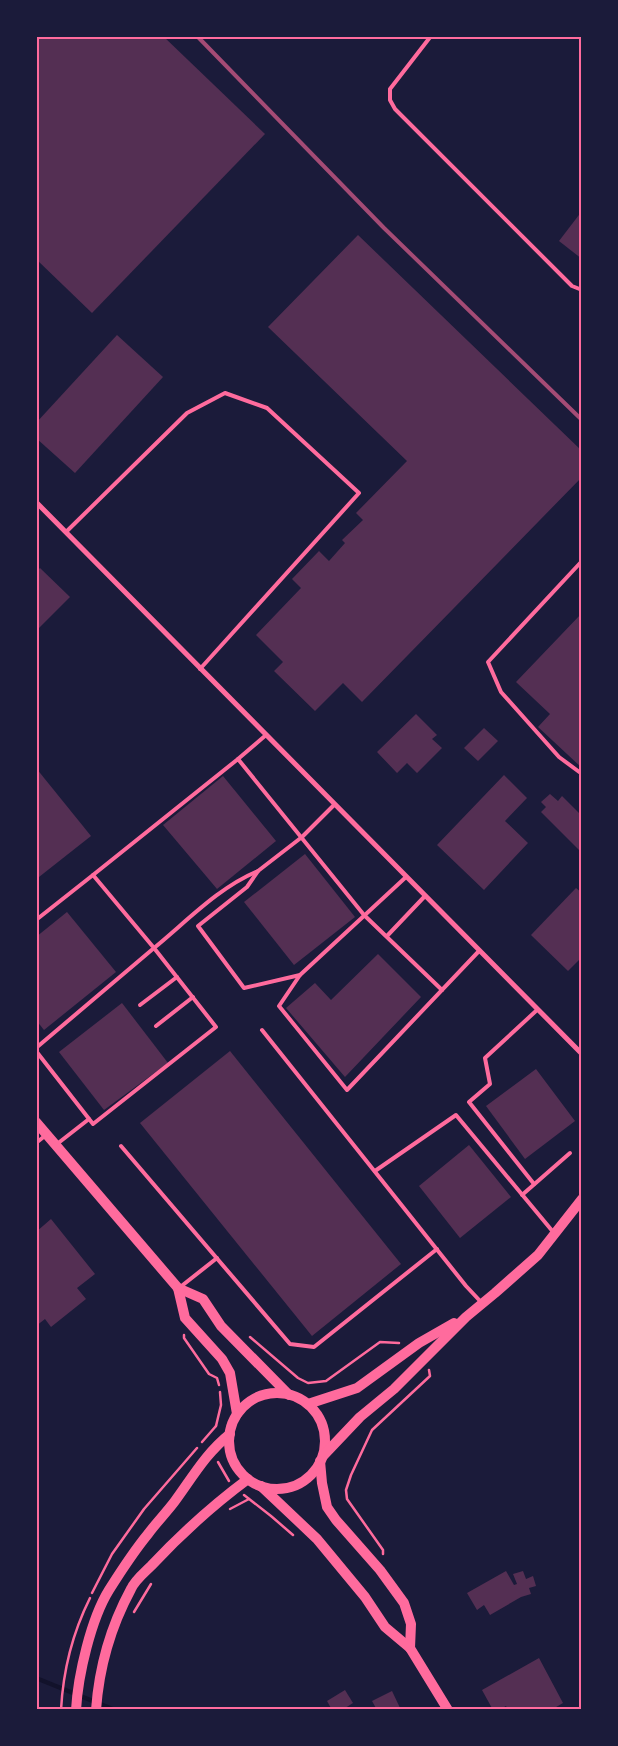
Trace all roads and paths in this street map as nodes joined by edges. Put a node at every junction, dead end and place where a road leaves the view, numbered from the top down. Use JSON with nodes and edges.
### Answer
{"nodes":[{"id":1,"x":430,"y":36,"type":"edge"},
{"id":2,"x":582,"y":290,"type":"edge"},
{"id":3,"x":36,"y":502,"type":"edge"},
{"id":4,"x":66,"y":532,"type":"junction"},
{"id":5,"x":582,"y":561,"type":"edge"},
{"id":6,"x":200,"y":669,"type":"junction"},
{"id":7,"x":266,"y":735,"type":"junction"},
{"id":8,"x":238,"y":759,"type":"junction"},
{"id":9,"x":582,"y":774,"type":"edge"},
{"id":10,"x":334,"y":805,"type":"junction"},
{"id":11,"x":302,"y":837,"type":"junction"},
{"id":12,"x":258,"y":871,"type":"junction"},
{"id":13,"x":93,"y":875,"type":"junction"},
{"id":14,"x":406,"y":876,"type":"junction"},
{"id":15,"x":425,"y":896,"type":"junction"},
{"id":16,"x":364,"y":915,"type":"junction"},
{"id":17,"x":36,"y":920,"type":"edge"},
{"id":18,"x":387,"y":936,"type":"junction"},
{"id":19,"x":154,"y":948,"type":"junction"},
{"id":20,"x":479,"y":951,"type":"junction"},
{"id":21,"x":300,"y":975,"type":"junction"},
{"id":22,"x":177,"y":976,"type":"junction"},
{"id":23,"x":442,"y":990,"type":"junction"},
{"id":24,"x":193,"y":997,"type":"junction"},
{"id":25,"x":140,"y":1005,"type":"dead end"},
{"id":26,"x":538,"y":1010,"type":"junction"},
{"id":27,"x":156,"y":1026,"type":"dead end"},
{"id":28,"x":262,"y":1030,"type":"dead end"},
{"id":29,"x":36,"y":1049,"type":"edge"},
{"id":30,"x":582,"y":1054,"type":"edge"},
{"id":31,"x":89,"y":1119,"type":"junction"},
{"id":32,"x":36,"y":1122,"type":"edge"},
{"id":33,"x":46,"y":1135,"type":"junction"},
{"id":34,"x":36,"y":1143,"type":"edge"},
{"id":35,"x":55,"y":1146,"type":"junction"},
{"id":36,"x":122,"y":1146,"type":"dead end"},
{"id":37,"x":570,"y":1153,"type":"dead end"},
{"id":38,"x":375,"y":1172,"type":"junction"},
{"id":39,"x":534,"y":1184,"type":"junction"},
{"id":40,"x":522,"y":1195,"type":"junction"},
{"id":41,"x":582,"y":1198,"type":"edge"},
{"id":42,"x":554,"y":1233,"type":"junction"},
{"id":43,"x":437,"y":1250,"type":"junction"},
{"id":44,"x":217,"y":1258,"type":"junction"},
{"id":45,"x":178,"y":1288,"type":"junction"},
{"id":46,"x":482,"y":1303,"type":"junction"},
{"id":47,"x":466,"y":1317,"type":"junction"},
{"id":48,"x":247,"y":1333,"type":"dead end"},
{"id":49,"x":184,"y":1338,"type":"dead end"},
{"id":50,"x":380,"y":1342,"type":"dead end"},
{"id":51,"x":430,"y":1376,"type":"dead end"},
{"id":52,"x":289,"y":1395,"type":"junction"},
{"id":53,"x":308,"y":1404,"type":"junction"},
{"id":54,"x":237,"y":1414,"type":"junction"},
{"id":55,"x":216,"y":1426,"type":"junction"},
{"id":56,"x":230,"y":1434,"type":"junction"},
{"id":57,"x":215,"y":1446,"type":"junction"},
{"id":58,"x":322,"y":1458,"type":"junction"},
{"id":59,"x":248,"y":1479,"type":"junction"},
{"id":60,"x":261,"y":1486,"type":"junction"},
{"id":61,"x":236,"y":1488,"type":"junction"},
{"id":62,"x":248,"y":1499,"type":"junction"},
{"id":63,"x":224,"y":1513,"type":"dead end"},
{"id":64,"x":293,"y":1535,"type":"dead end"},
{"id":65,"x":384,"y":1550,"type":"dead end"},
{"id":66,"x":154,"y":1578,"type":"dead end"},
{"id":67,"x":131,"y":1617,"type":"dead end"},
{"id":68,"x":410,"y":1648,"type":"junction"},
{"id":69,"x":61,"y":1710,"type":"edge"},
{"id":70,"x":76,"y":1710,"type":"edge"},
{"id":71,"x":96,"y":1710,"type":"edge"},
{"id":72,"x":448,"y":1710,"type":"edge"}],
"edges":[{"from":1,"to":2,"type":"lane"},
{"from":3,"to":4,"type":"street"},
{"from":4,"to":6,"type":"street"},
{"from":4,"to":6,"type":"lane"},
{"from":5,"to":9,"type":"lane"},
{"from":6,"to":7,"type":"street"},
{"from":7,"to":8,"type":"lane"},
{"from":7,"to":10,"type":"street"},
{"from":8,"to":11,"type":"lane"},
{"from":8,"to":13,"type":"lane"},
{"from":10,"to":11,"type":"lane"},
{"from":10,"to":14,"type":"street"},
{"from":11,"to":12,"type":"lane"},
{"from":11,"to":16,"type":"lane"},
{"from":12,"to":19,"type":"lane"},
{"from":12,"to":21,"type":"lane"},
{"from":13,"to":17,"type":"lane"},
{"from":13,"to":19,"type":"lane"},
{"from":14,"to":15,"type":"street"},
{"from":14,"to":16,"type":"lane"},
{"from":15,"to":18,"type":"lane"},
{"from":15,"to":20,"type":"street"},
{"from":16,"to":18,"type":"lane"},
{"from":16,"to":21,"type":"lane"},
{"from":18,"to":23,"type":"lane"},
{"from":19,"to":22,"type":"lane"},
{"from":19,"to":29,"type":"lane"},
{"from":20,"to":23,"type":"lane"},
{"from":20,"to":26,"type":"street"},
{"from":21,"to":23,"type":"lane"},
{"from":22,"to":24,"type":"lane"},
{"from":22,"to":25,"type":"lane"},
{"from":24,"to":27,"type":"lane"},
{"from":24,"to":31,"type":"lane"},
{"from":26,"to":30,"type":"street"},
{"from":26,"to":39,"type":"lane"},
{"from":28,"to":38,"type":"lane"},
{"from":29,"to":31,"type":"lane"},
{"from":31,"to":35,"type":"lane"},
{"from":32,"to":33,"type":"main road"},
{"from":33,"to":34,"type":"lane"},
{"from":33,"to":35,"type":"main road"},
{"from":35,"to":45,"type":"main road"},
{"from":36,"to":44,"type":"lane"},
{"from":37,"to":39,"type":"lane"},
{"from":38,"to":40,"type":"lane"},
{"from":38,"to":43,"type":"lane"},
{"from":39,"to":40,"type":"lane"},
{"from":40,"to":42,"type":"lane"},
{"from":41,"to":42,"type":"main road"},
{"from":42,"to":46,"type":"main road"},
{"from":43,"to":44,"type":"lane"},
{"from":43,"to":46,"type":"lane"},
{"from":44,"to":45,"type":"lane"},
{"from":45,"to":52,"type":"main road"},
{"from":45,"to":54,"type":"main road"},
{"from":46,"to":47,"type":"main road"},
{"from":47,"to":53,"type":"main road"},
{"from":47,"to":58,"type":"main road"},
{"from":48,"to":50,"type":"path"},
{"from":49,"to":55,"type":"path"},
{"from":51,"to":65,"type":"path"},
{"from":52,"to":53,"type":"main road"},
{"from":52,"to":54,"type":"main road"},
{"from":53,"to":58,"type":"main road"},
{"from":54,"to":56,"type":"main road"},
{"from":55,"to":57,"type":"path"},
{"from":55,"to":69,"type":"path"},
{"from":56,"to":57,"type":"main road"},
{"from":56,"to":59,"type":"main road"},
{"from":57,"to":61,"type":"path"},
{"from":57,"to":70,"type":"main road"},
{"from":58,"to":60,"type":"main road"},
{"from":58,"to":68,"type":"main road"},
{"from":59,"to":60,"type":"main road"},
{"from":59,"to":61,"type":"main road"},
{"from":60,"to":68,"type":"main road"},
{"from":61,"to":62,"type":"path"},
{"from":61,"to":71,"type":"main road"},
{"from":62,"to":63,"type":"path"},
{"from":62,"to":64,"type":"path"},
{"from":66,"to":67,"type":"path"},
{"from":68,"to":72,"type":"main road"}]}
